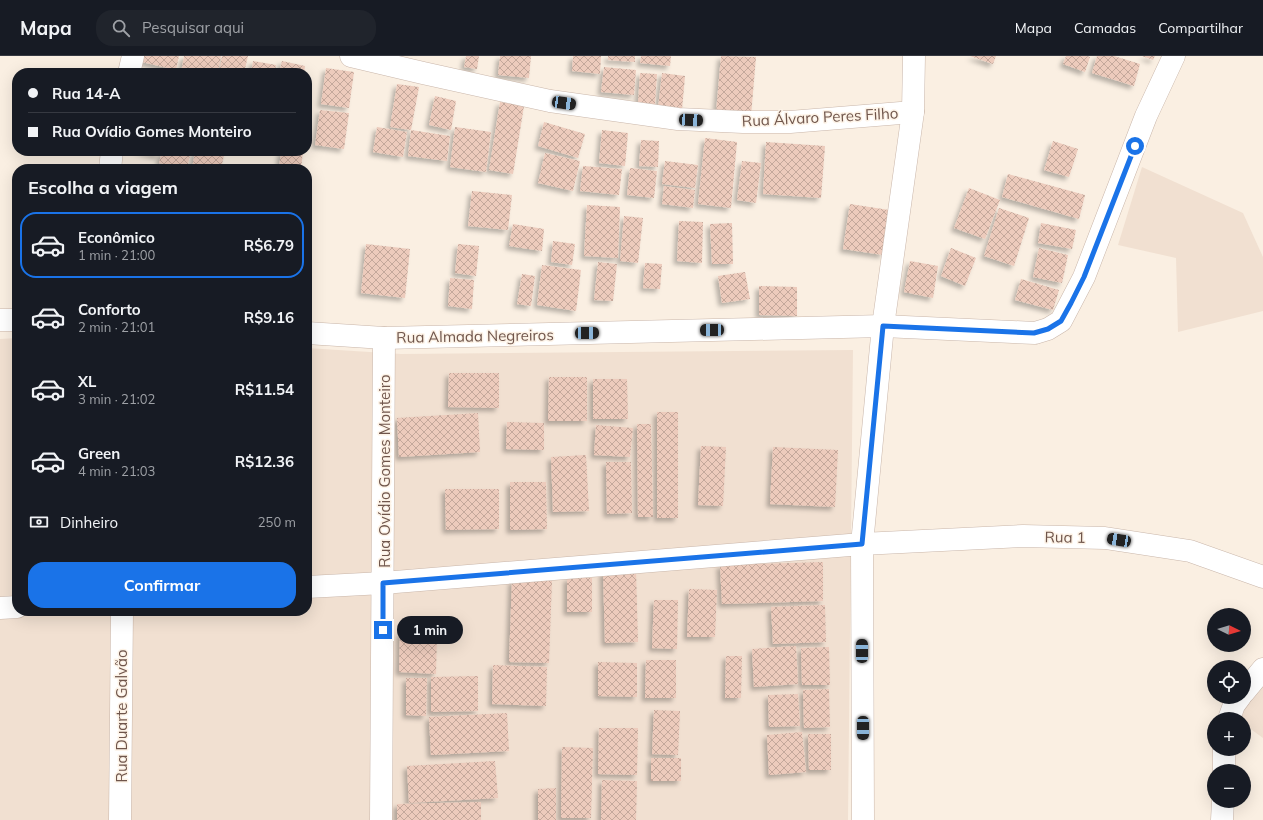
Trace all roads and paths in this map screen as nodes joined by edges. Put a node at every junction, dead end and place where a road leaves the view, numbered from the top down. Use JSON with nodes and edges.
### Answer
{"nodes":[{"id":1,"x":133,"y":56,"type":"edge"},
{"id":2,"x":351,"y":56,"type":"edge"},
{"id":3,"x":914,"y":56,"type":"edge"},
{"id":4,"x":1174,"y":56,"type":"edge"},
{"id":5,"x":130,"y":68,"type":"edge"},
{"id":6,"x":912,"y":112,"type":"junction"},
{"id":7,"x":0,"y":320,"type":"edge"},
{"id":8,"x":12,"y":320,"type":"edge"},
{"id":9,"x":883,"y":326,"type":"junction"},
{"id":10,"x":312,"y":333,"type":"edge"},
{"id":11,"x":384,"y":338,"type":"junction"},
{"id":12,"x":862,"y":544,"type":"junction"},
{"id":13,"x":1263,"y":577,"type":"edge"},
{"id":14,"x":383,"y":583,"type":"junction"},
{"id":15,"x":312,"y":587,"type":"edge"},
{"id":16,"x":12,"y":607,"type":"edge"},
{"id":17,"x":0,"y":608,"type":"edge"},
{"id":18,"x":122,"y":616,"type":"edge"},
{"id":19,"x":1263,"y":669,"type":"edge"},
{"id":20,"x":1251,"y":684,"type":"edge"},
{"id":21,"x":1223,"y":808,"type":"edge"},
{"id":22,"x":120,"y":820,"type":"edge"},
{"id":23,"x":381,"y":820,"type":"edge"},
{"id":24,"x":863,"y":820,"type":"edge"},
{"id":25,"x":1222,"y":820,"type":"edge"}],
"edges":[{"from":1,"to":5,"type":"street"},
{"from":2,"to":6,"type":"street","name":"Rua Álvaro Peres Filho"},
{"from":3,"to":6,"type":"street"},
{"from":4,"to":9,"type":"street","name":"Rua Almada Negreiros"},
{"from":6,"to":9,"type":"street"},
{"from":7,"to":8,"type":"street"},
{"from":9,"to":11,"type":"street","name":"Rua Almada Negreiros"},
{"from":9,"to":12,"type":"street"},
{"from":10,"to":11,"type":"street","name":"Rua Almada Negreiros"},
{"from":11,"to":14,"type":"street","name":"Rua Ovídio Gomes Monteiro"},
{"from":12,"to":13,"type":"street","name":"Rua 1"},
{"from":12,"to":14,"type":"street","name":"Rua 1"},
{"from":12,"to":24,"type":"street"},
{"from":14,"to":15,"type":"street","name":"Rua 1"},
{"from":14,"to":23,"type":"street","name":"Rua Ovídio Gomes Monteiro"},
{"from":16,"to":17,"type":"street"},
{"from":18,"to":22,"type":"street","name":"Rua Duarte Galvão"},
{"from":19,"to":20,"type":"street"},
{"from":21,"to":25,"type":"street"}]}
